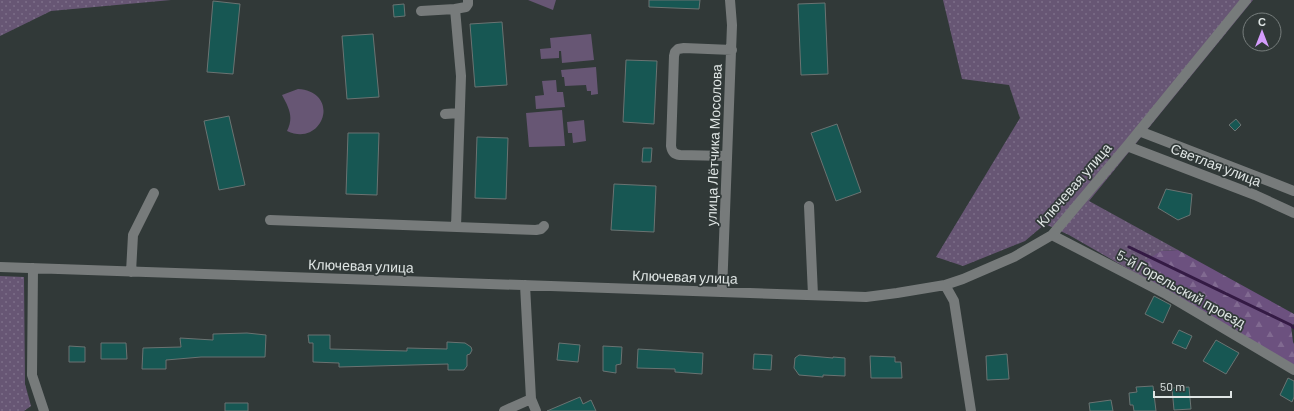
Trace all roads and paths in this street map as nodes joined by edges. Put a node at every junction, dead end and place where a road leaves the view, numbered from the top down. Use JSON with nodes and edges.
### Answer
{"nodes":[{"id":1,"x":468,"y":0,"type":"edge"},
{"id":2,"x":730,"y":0,"type":"edge"},
{"id":3,"x":1246,"y":0,"type":"edge"},
{"id":4,"x":455,"y":9,"type":"junction"},
{"id":5,"x":421,"y":12,"type":"dead end"},
{"id":6,"x":732,"y":50,"type":"junction"},
{"id":7,"x":460,"y":113,"type":"junction"},
{"id":8,"x":445,"y":114,"type":"dead end"},
{"id":9,"x":1139,"y":131,"type":"junction"},
{"id":10,"x":1127,"y":146,"type":"junction"},
{"id":11,"x":727,"y":156,"type":"junction"},
{"id":12,"x":1294,"y":191,"type":"edge"},
{"id":13,"x":154,"y":193,"type":"dead end"},
{"id":14,"x":809,"y":206,"type":"dead end"},
{"id":15,"x":1294,"y":213,"type":"edge"},
{"id":16,"x":270,"y":220,"type":"dead end"},
{"id":17,"x":544,"y":226,"type":"dead end"},
{"id":18,"x":456,"y":227,"type":"junction"},
{"id":19,"x":1052,"y":235,"type":"junction"},
{"id":20,"x":0,"y":267,"type":"edge"},
{"id":21,"x":33,"y":268,"type":"junction"},
{"id":22,"x":131,"y":272,"type":"junction"},
{"id":23,"x":525,"y":286,"type":"junction"},
{"id":24,"x":945,"y":286,"type":"junction"},
{"id":25,"x":722,"y":292,"type":"junction"},
{"id":26,"x":813,"y":295,"type":"junction"},
{"id":27,"x":1294,"y":370,"type":"edge"},
{"id":28,"x":531,"y":399,"type":"junction"},
{"id":29,"x":44,"y":411,"type":"edge"},
{"id":30,"x":504,"y":411,"type":"edge"},
{"id":31,"x":536,"y":411,"type":"edge"},
{"id":32,"x":971,"y":411,"type":"edge"}],
"edges":[{"from":1,"to":4,"type":"street"},
{"from":2,"to":6,"type":"street","name":"улица Лётчика Мосолова"},
{"from":3,"to":9,"type":"street","name":"Ключевая улица"},
{"from":4,"to":5,"type":"street"},
{"from":4,"to":7,"type":"street"},
{"from":6,"to":11,"type":"street","name":"улица Лётчика Мосолова"},
{"from":6,"to":11,"type":"street"},
{"from":7,"to":8,"type":"street"},
{"from":7,"to":18,"type":"street"},
{"from":9,"to":10,"type":"street","name":"Ключевая улица"},
{"from":9,"to":12,"type":"street","name":"Светлая улица"},
{"from":10,"to":15,"type":"street","name":"Светлая улица"},
{"from":10,"to":19,"type":"street","name":"Ключевая улица"},
{"from":11,"to":25,"type":"street","name":"улица Лётчика Мосолова"},
{"from":13,"to":22,"type":"street"},
{"from":14,"to":26,"type":"street"},
{"from":16,"to":18,"type":"street"},
{"from":17,"to":18,"type":"street"},
{"from":19,"to":24,"type":"street","name":"Ключевая улица"},
{"from":19,"to":27,"type":"street","name":"5-й Горельский проезд"},
{"from":20,"to":21,"type":"street","name":"Ключевая улица"},
{"from":21,"to":22,"type":"street","name":"Ключевая улица"},
{"from":21,"to":29,"type":"street"},
{"from":22,"to":23,"type":"street","name":"Ключевая улица"},
{"from":23,"to":25,"type":"street","name":"Ключевая улица"},
{"from":23,"to":28,"type":"street"},
{"from":24,"to":26,"type":"street","name":"Ключевая улица"},
{"from":24,"to":32,"type":"street"},
{"from":25,"to":26,"type":"street","name":"Ключевая улица"},
{"from":28,"to":30,"type":"street"},
{"from":28,"to":31,"type":"street"}]}
